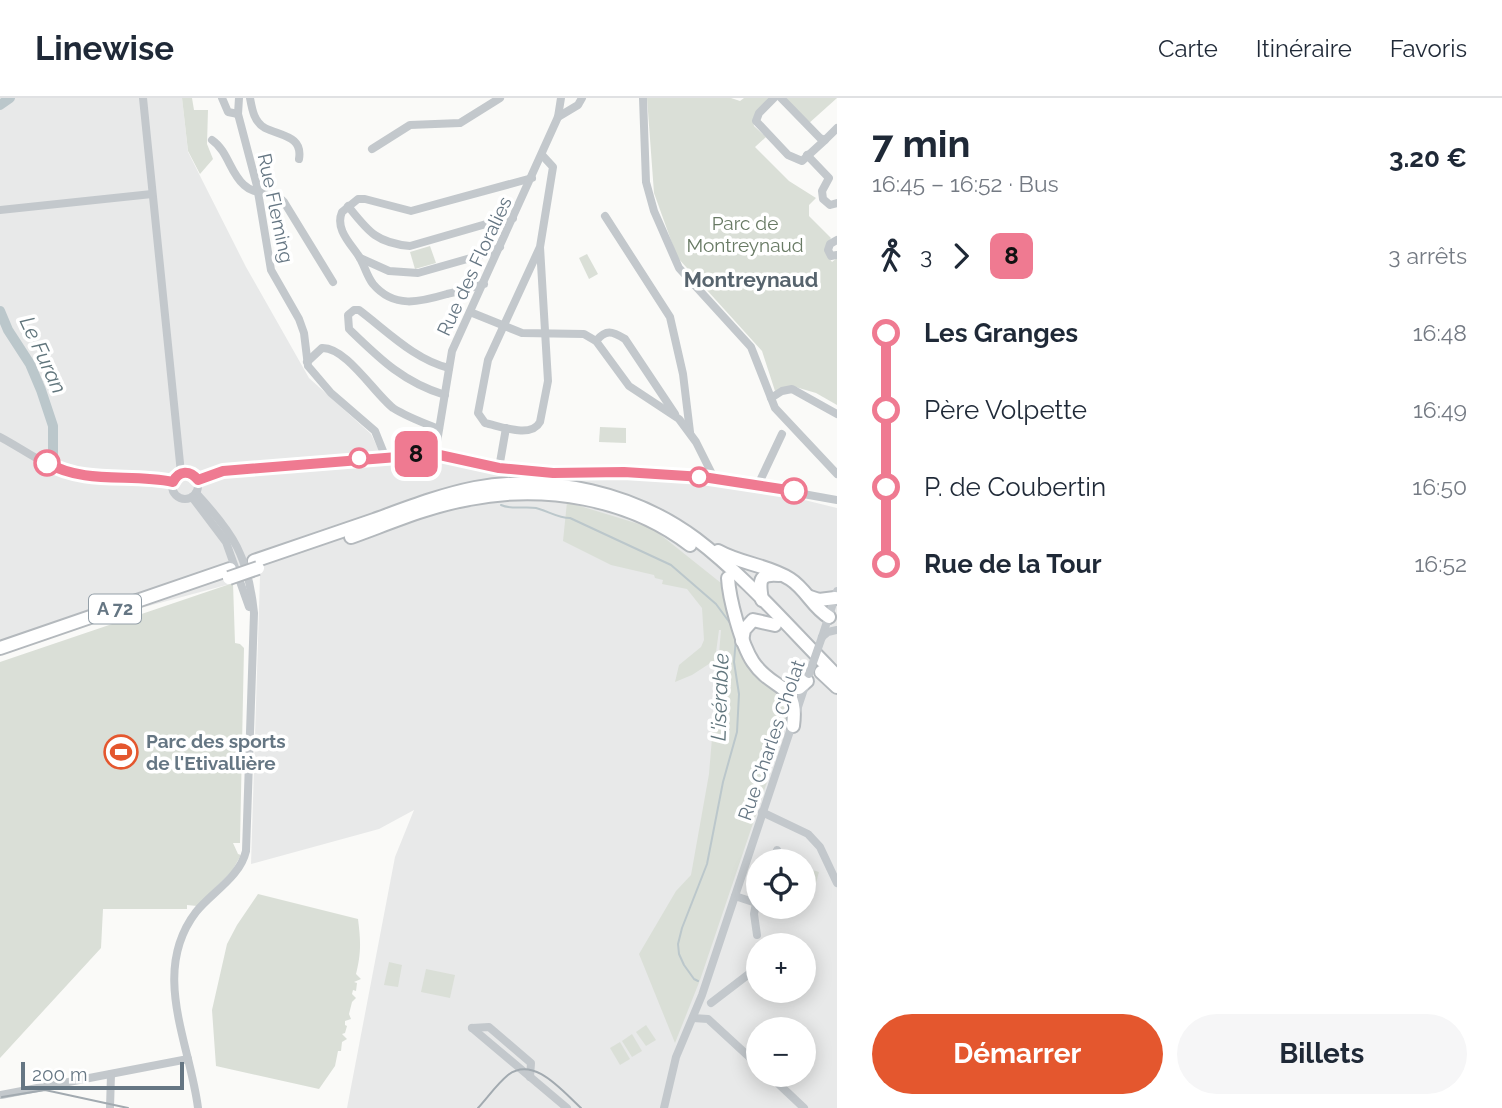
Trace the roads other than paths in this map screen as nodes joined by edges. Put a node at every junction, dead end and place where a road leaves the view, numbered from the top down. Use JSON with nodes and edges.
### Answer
{"nodes":[{"id":1,"x":143,"y":98,"type":"edge"},
{"id":2,"x":222,"y":98,"type":"edge"},
{"id":3,"x":239,"y":98,"type":"edge"},
{"id":4,"x":250,"y":98,"type":"edge"},
{"id":5,"x":500,"y":98,"type":"edge"},
{"id":6,"x":561,"y":98,"type":"edge"},
{"id":7,"x":582,"y":98,"type":"edge"},
{"id":8,"x":643,"y":98,"type":"edge"},
{"id":9,"x":774,"y":98,"type":"edge"},
{"id":10,"x":780,"y":98,"type":"edge"},
{"id":11,"x":238,"y":114,"type":"junction"},
{"id":12,"x":558,"y":117,"type":"junction"},
{"id":13,"x":837,"y":128,"type":"edge"},
{"id":14,"x":212,"y":140,"type":"dead end"},
{"id":15,"x":825,"y":140,"type":"junction"},
{"id":16,"x":372,"y":149,"type":"dead end"},
{"id":17,"x":542,"y":155,"type":"junction"},
{"id":18,"x":807,"y":155,"type":"junction"},
{"id":19,"x":299,"y":159,"type":"dead end"},
{"id":20,"x":532,"y":178,"type":"junction"},
{"id":21,"x":258,"y":192,"type":"junction"},
{"id":22,"x":152,"y":194,"type":"junction"},
{"id":23,"x":837,"y":203,"type":"edge"},
{"id":24,"x":348,"y":206,"type":"junction"},
{"id":25,"x":0,"y":209,"type":"edge"},
{"id":26,"x":605,"y":216,"type":"dead end"},
{"id":27,"x":513,"y":218,"type":"junction"},
{"id":28,"x":837,"y":240,"type":"edge"},
{"id":29,"x":500,"y":247,"type":"junction"},
{"id":30,"x":540,"y":247,"type":"junction"},
{"id":31,"x":837,"y":256,"type":"edge"},
{"id":32,"x":360,"y":258,"type":"junction"},
{"id":33,"x":333,"y":282,"type":"dead end"},
{"id":34,"x":484,"y":284,"type":"junction"},
{"id":35,"x":470,"y":312,"type":"junction"},
{"id":36,"x":505,"y":327,"type":"junction"},
{"id":37,"x":544,"y":334,"type":"junction"},
{"id":38,"x":596,"y":341,"type":"junction"},
{"id":39,"x":307,"y":362,"type":"junction"},
{"id":40,"x":449,"y":368,"type":"junction"},
{"id":41,"x":445,"y":395,"type":"junction"},
{"id":42,"x":771,"y":398,"type":"junction"},
{"id":43,"x":837,"y":414,"type":"edge"},
{"id":44,"x":679,"y":419,"type":"junction"},
{"id":45,"x":506,"y":428,"type":"junction"},
{"id":46,"x":439,"y":429,"type":"junction"},
{"id":47,"x":690,"y":432,"type":"junction"},
{"id":48,"x":782,"y":434,"type":"dead end"},
{"id":49,"x":0,"y":437,"type":"edge"},
{"id":50,"x":11,"y":443,"type":"junction"},
{"id":51,"x":0,"y":444,"type":"edge"},
{"id":52,"x":435,"y":454,"type":"junction"},
{"id":53,"x":385,"y":456,"type":"junction"},
{"id":54,"x":499,"y":468,"type":"junction"},
{"id":55,"x":181,"y":473,"type":"junction"},
{"id":56,"x":837,"y":474,"type":"edge"},
{"id":57,"x":714,"y":478,"type":"junction"},
{"id":58,"x":198,"y":480,"type":"junction"},
{"id":59,"x":173,"y":482,"type":"junction"},
{"id":60,"x":758,"y":485,"type":"junction"},
{"id":61,"x":194,"y":495,"type":"junction"},
{"id":62,"x":837,"y":500,"type":"edge"},
{"id":63,"x":710,"y":550,"type":"junction"},
{"id":64,"x":256,"y":565,"type":"junction"},
{"id":65,"x":230,"y":574,"type":"junction"},
{"id":66,"x":782,"y":575,"type":"junction"},
{"id":67,"x":728,"y":578,"type":"junction"},
{"id":68,"x":810,"y":597,"type":"junction"},
{"id":69,"x":836,"y":598,"type":"edge"},
{"id":70,"x":762,"y":600,"type":"junction"},
{"id":71,"x":833,"y":619,"type":"edge"},
{"id":72,"x":775,"y":625,"type":"junction"},
{"id":73,"x":837,"y":630,"type":"edge"},
{"id":74,"x":822,"y":637,"type":"junction"},
{"id":75,"x":742,"y":641,"type":"junction"},
{"id":76,"x":0,"y":648,"type":"edge"},
{"id":77,"x":0,"y":657,"type":"edge"},
{"id":78,"x":837,"y":676,"type":"edge"},
{"id":79,"x":808,"y":678,"type":"junction"},
{"id":80,"x":837,"y":687,"type":"edge"},
{"id":81,"x":784,"y":688,"type":"junction"},
{"id":82,"x":793,"y":726,"type":"junction"},
{"id":83,"x":762,"y":812,"type":"junction"},
{"id":84,"x":837,"y":883,"type":"edge"},
{"id":85,"x":735,"y":896,"type":"junction"},
{"id":86,"x":746,"y":898,"type":"edge"},
{"id":87,"x":746,"y":976,"type":"edge"},
{"id":88,"x":702,"y":995,"type":"junction"},
{"id":89,"x":711,"y":1003,"type":"junction"},
{"id":90,"x":693,"y":1018,"type":"junction"},
{"id":91,"x":708,"y":1019,"type":"junction"},
{"id":92,"x":746,"y":1054,"type":"edge"},
{"id":93,"x":188,"y":1059,"type":"junction"},
{"id":94,"x":111,"y":1074,"type":"junction"},
{"id":95,"x":530,"y":1077,"type":"junction"},
{"id":96,"x":782,"y":1087,"type":"edge"},
{"id":97,"x":1,"y":1095,"type":"edge"},
{"id":98,"x":110,"y":1108,"type":"edge"},
{"id":99,"x":198,"y":1108,"type":"edge"},
{"id":100,"x":566,"y":1108,"type":"edge"},
{"id":101,"x":664,"y":1108,"type":"edge"},
{"id":102,"x":804,"y":1108,"type":"edge"}],
"edges":[{"from":1,"to":22,"type":"street"},
{"from":2,"to":11,"type":"street"},
{"from":3,"to":11,"type":"street","name":"Rue Fleming"},
{"from":4,"to":19,"type":"street"},
{"from":5,"to":16,"type":"street"},
{"from":6,"to":12,"type":"street","name":"Rue des Floralies"},
{"from":7,"to":12,"type":"street"},
{"from":8,"to":42,"type":"street"},
{"from":9,"to":18,"type":"street"},
{"from":10,"to":15,"type":"street"},
{"from":11,"to":21,"type":"street","name":"Rue Fleming"},
{"from":12,"to":17,"type":"street","name":"Rue des Floralies"},
{"from":13,"to":15,"type":"street"},
{"from":14,"to":21,"type":"street"},
{"from":15,"to":18,"type":"street"},
{"from":17,"to":20,"type":"street","name":"Rue des Floralies"},
{"from":17,"to":30,"type":"street"},
{"from":18,"to":23,"type":"street"},
{"from":20,"to":24,"type":"street"},
{"from":20,"to":27,"type":"street","name":"Rue des Floralies"},
{"from":21,"to":33,"type":"street"},
{"from":21,"to":39,"type":"street","name":"Rue Fleming"},
{"from":22,"to":25,"type":"street"},
{"from":22,"to":55,"type":"street"},
{"from":24,"to":27,"type":"street"},
{"from":24,"to":32,"type":"street"},
{"from":26,"to":47,"type":"street"},
{"from":27,"to":29,"type":"street","name":"Rue des Floralies"},
{"from":28,"to":31,"type":"street"},
{"from":29,"to":32,"type":"street"},
{"from":29,"to":34,"type":"street","name":"Rue des Floralies"},
{"from":30,"to":36,"type":"street"},
{"from":30,"to":37,"type":"street"},
{"from":32,"to":34,"type":"street"},
{"from":34,"to":35,"type":"street","name":"Rue des Floralies"},
{"from":35,"to":36,"type":"street"},
{"from":35,"to":40,"type":"street","name":"Rue des Floralies"},
{"from":36,"to":37,"type":"street"},
{"from":36,"to":45,"type":"street"},
{"from":37,"to":38,"type":"street"},
{"from":37,"to":45,"type":"street"},
{"from":38,"to":44,"type":"street"},
{"from":38,"to":44,"type":"street"},
{"from":39,"to":46,"type":"street"},
{"from":39,"to":53,"type":"street","name":"Rue Fleming"},
{"from":40,"to":41,"type":"street","name":"Rue des Floralies"},
{"from":40,"to":41,"type":"street"},
{"from":41,"to":46,"type":"street","name":"Rue des Floralies"},
{"from":42,"to":43,"type":"street"},
{"from":42,"to":56,"type":"street"},
{"from":44,"to":47,"type":"street"},
{"from":45,"to":54,"type":"street"},
{"from":46,"to":52,"type":"street","name":"Rue des Floralies"},
{"from":47,"to":57,"type":"street"},
{"from":48,"to":60,"type":"street"},
{"from":49,"to":50,"type":"street"},
{"from":50,"to":51,"type":"street"},
{"from":50,"to":59,"type":"street"},
{"from":52,"to":53,"type":"street"},
{"from":52,"to":54,"type":"street"},
{"from":53,"to":58,"type":"street"},
{"from":54,"to":57,"type":"street"},
{"from":55,"to":58,"type":"street"},
{"from":55,"to":59,"type":"street"},
{"from":57,"to":60,"type":"street"},
{"from":58,"to":61,"type":"street"},
{"from":59,"to":61,"type":"street"},
{"from":60,"to":62,"type":"street"},
{"from":61,"to":93,"type":"street"},
{"from":63,"to":64,"type":"highway","number":"A 72"},
{"from":63,"to":66,"type":"highway"},
{"from":63,"to":70,"type":"highway","number":"A 72"},
{"from":64,"to":65,"type":"highway","number":"A 72","bridge":true},
{"from":64,"to":67,"type":"highway","number":"A 72"},
{"from":65,"to":76,"type":"highway","number":"A 72"},
{"from":65,"to":77,"type":"highway","number":"A 72"},
{"from":66,"to":68,"type":"highway"},
{"from":66,"to":70,"type":"highway"},
{"from":67,"to":72,"type":"highway","number":"A 72"},
{"from":67,"to":75,"type":"highway"},
{"from":68,"to":69,"type":"highway"},
{"from":68,"to":71,"type":"highway"},
{"from":69,"to":71,"type":"street","name":"Rue Charles Cholat"},
{"from":70,"to":78,"type":"highway","number":"A 72"},
{"from":71,"to":74,"type":"street","name":"Rue Charles Cholat"},
{"from":72,"to":75,"type":"highway"},
{"from":72,"to":80,"type":"highway","number":"A 72"},
{"from":73,"to":74,"type":"street"},
{"from":74,"to":79,"type":"street","name":"Rue Charles Cholat","bridge":true},
{"from":75,"to":81,"type":"highway"},
{"from":79,"to":81,"type":"highway"},
{"from":79,"to":82,"type":"street","name":"Rue Charles Cholat"},
{"from":81,"to":82,"type":"highway"},
{"from":82,"to":83,"type":"street","name":"Rue Charles Cholat"},
{"from":83,"to":84,"type":"street"},
{"from":83,"to":85,"type":"street","name":"Rue Charles Cholat"},
{"from":85,"to":86,"type":"street"},
{"from":85,"to":88,"type":"street","name":"Rue Charles Cholat"},
{"from":87,"to":89,"type":"street"},
{"from":88,"to":89,"type":"street"},
{"from":88,"to":90,"type":"street","name":"Rue Charles Cholat"},
{"from":89,"to":91,"type":"street"},
{"from":90,"to":91,"type":"street"},
{"from":90,"to":101,"type":"street","name":"Rue Charles Cholat"},
{"from":91,"to":92,"type":"street"},
{"from":93,"to":94,"type":"street"},
{"from":93,"to":99,"type":"street"},
{"from":94,"to":97,"type":"street"},
{"from":94,"to":98,"type":"street"},
{"from":95,"to":95,"type":"street"},
{"from":95,"to":100,"type":"street"},
{"from":96,"to":102,"type":"street"}]}
